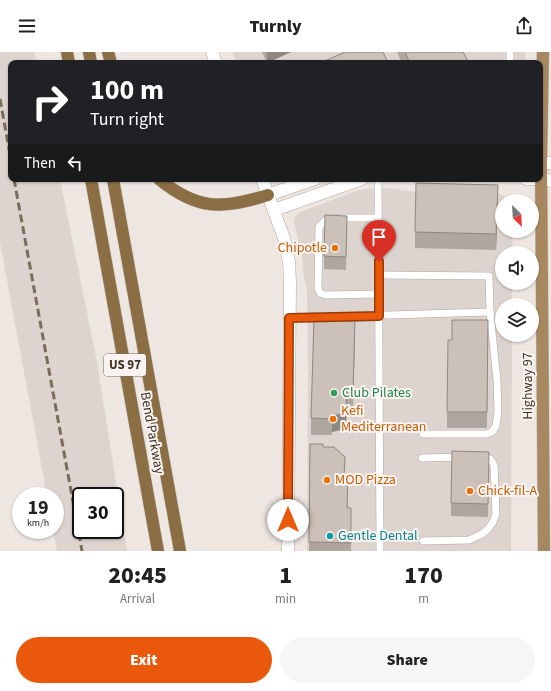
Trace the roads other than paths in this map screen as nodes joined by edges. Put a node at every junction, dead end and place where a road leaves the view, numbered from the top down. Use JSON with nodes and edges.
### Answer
{"nodes":[{"id":1,"x":543,"y":52,"type":"edge"},
{"id":2,"x":544,"y":163,"type":"edge"},
{"id":3,"x":546,"y":180,"type":"edge"},
{"id":4,"x":92,"y":182,"type":"edge"},
{"id":5,"x":114,"y":182,"type":"edge"},
{"id":6,"x":163,"y":182,"type":"edge"},
{"id":7,"x":263,"y":182,"type":"edge"},
{"id":8,"x":306,"y":182,"type":"edge"},
{"id":9,"x":353,"y":182,"type":"edge"},
{"id":10,"x":378,"y":182,"type":"edge"},
{"id":11,"x":268,"y":195,"type":"junction"},
{"id":12,"x":274,"y":210,"type":"junction"},
{"id":13,"x":378,"y":218,"type":"junction"},
{"id":14,"x":379,"y":275,"type":"junction"},
{"id":15,"x":379,"y":294,"type":"junction"},
{"id":16,"x":490,"y":312,"type":"junction"},
{"id":17,"x":379,"y":316,"type":"junction"},
{"id":18,"x":289,"y":318,"type":"junction"},
{"id":19,"x":423,"y":434,"type":"dead end"},
{"id":20,"x":468,"y":457,"type":"edge"},
{"id":21,"x":476,"y":457,"type":"edge"},
{"id":22,"x":422,"y":458,"type":"dead end"},
{"id":23,"x":423,"y":541,"type":"dead end"},
{"id":24,"x":158,"y":551,"type":"edge"},
{"id":25,"x":180,"y":551,"type":"edge"},
{"id":26,"x":288,"y":551,"type":"edge"},
{"id":27,"x":380,"y":551,"type":"edge"},
{"id":28,"x":544,"y":551,"type":"edge"}],
"edges":[{"from":1,"to":2,"type":"main road","name":"Highway 97"},
{"from":2,"to":3,"type":"main road","name":"Highway 97"},
{"from":3,"to":28,"type":"main road","name":"Highway 97"},
{"from":4,"to":24,"type":"highway","name":"Bend Parkway","number":"US 97"},
{"from":5,"to":25,"type":"highway","name":"Bend Parkway","number":"US 97"},
{"from":6,"to":11,"type":"highway"},
{"from":7,"to":11,"type":"street"},
{"from":8,"to":11,"type":"street"},
{"from":9,"to":12,"type":"street"},
{"from":10,"to":13,"type":"lane"},
{"from":11,"to":12,"type":"street"},
{"from":12,"to":18,"type":"street"},
{"from":13,"to":14,"type":"lane"},
{"from":13,"to":15,"type":"lane"},
{"from":14,"to":15,"type":"lane"},
{"from":14,"to":16,"type":"lane"},
{"from":15,"to":17,"type":"lane"},
{"from":16,"to":17,"type":"lane"},
{"from":16,"to":19,"type":"lane"},
{"from":17,"to":18,"type":"lane"},
{"from":17,"to":27,"type":"lane"},
{"from":18,"to":26,"type":"street"},
{"from":20,"to":22,"type":"lane"},
{"from":21,"to":23,"type":"lane"}]}
